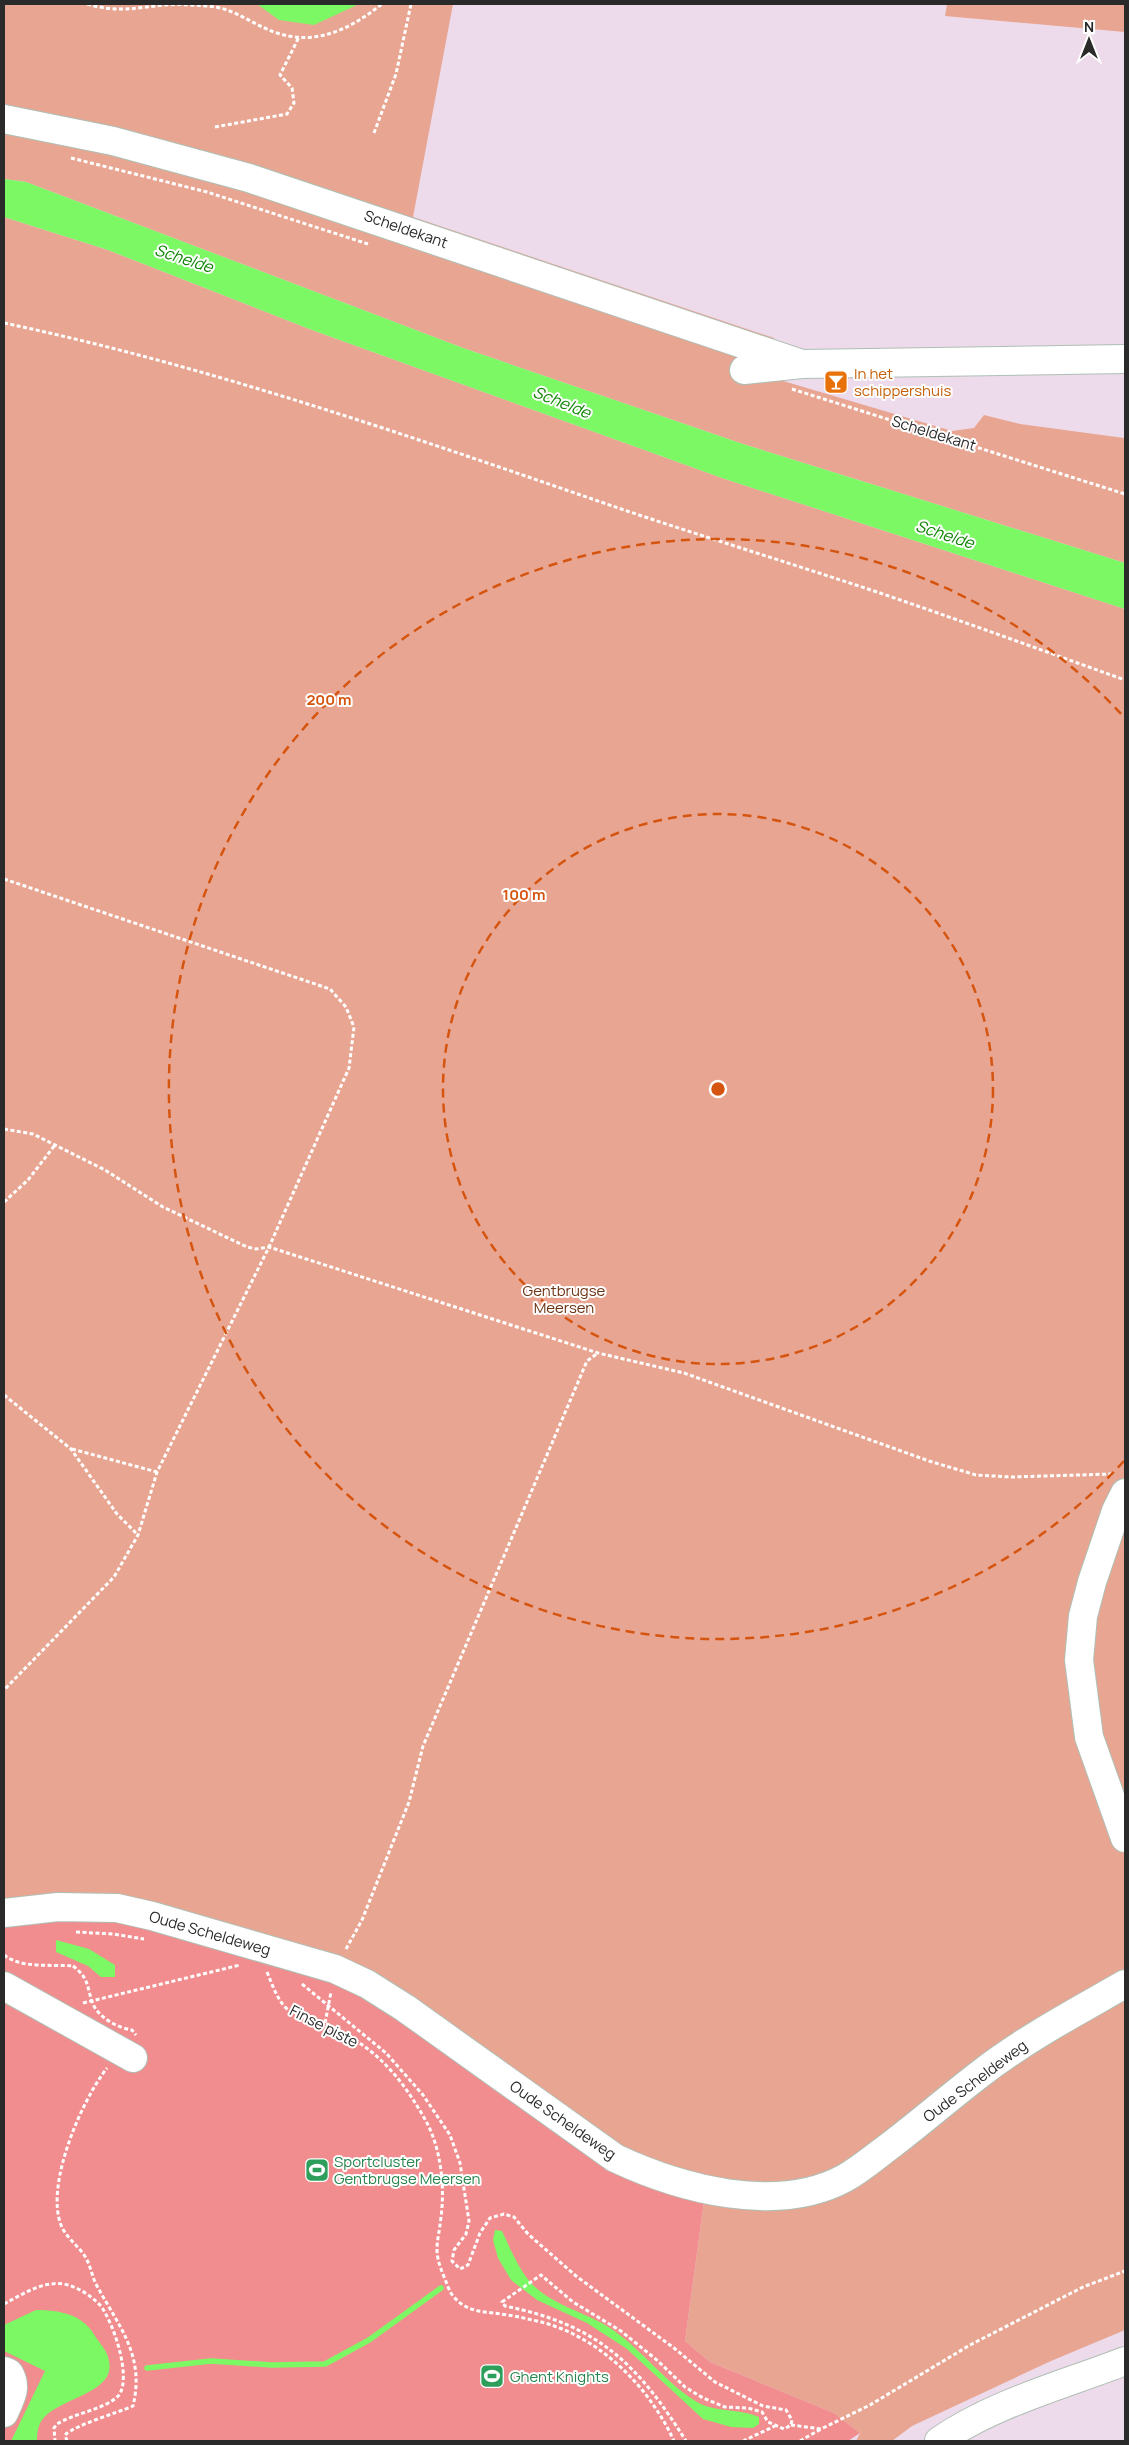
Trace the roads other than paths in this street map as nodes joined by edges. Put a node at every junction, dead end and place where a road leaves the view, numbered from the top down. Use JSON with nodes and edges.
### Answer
{"nodes":[{"id":1,"x":4,"y":119,"type":"edge"},
{"id":2,"x":1125,"y":359,"type":"edge"},
{"id":3,"x":802,"y":364,"type":"junction"},
{"id":4,"x":744,"y":370,"type":"dead end"},
{"id":5,"x":1121,"y":1484,"type":"edge"},
{"id":6,"x":1125,"y":1838,"type":"edge"},
{"id":7,"x":4,"y":1913,"type":"edge"},
{"id":8,"x":1125,"y":1984,"type":"edge"},
{"id":9,"x":4,"y":1986,"type":"edge"},
{"id":10,"x":130,"y":2049,"type":"road end"},
{"id":11,"x":1125,"y":2361,"type":"edge"},
{"id":12,"x":4,"y":2371,"type":"edge"},
{"id":13,"x":4,"y":2412,"type":"edge"},
{"id":14,"x":939,"y":2441,"type":"edge"}],
"edges":[{"from":1,"to":3,"type":"street","name":"Scheldekant"},
{"from":2,"to":3,"type":"street","name":"Scheldekant"},
{"from":3,"to":4,"type":"street","name":"Scheldekant"},
{"from":5,"to":6,"type":"street"},
{"from":7,"to":8,"type":"street","name":"Oude Scheldeweg"},
{"from":9,"to":10,"type":"street"},
{"from":11,"to":14,"type":"street"},
{"from":12,"to":13,"type":"street"}]}
